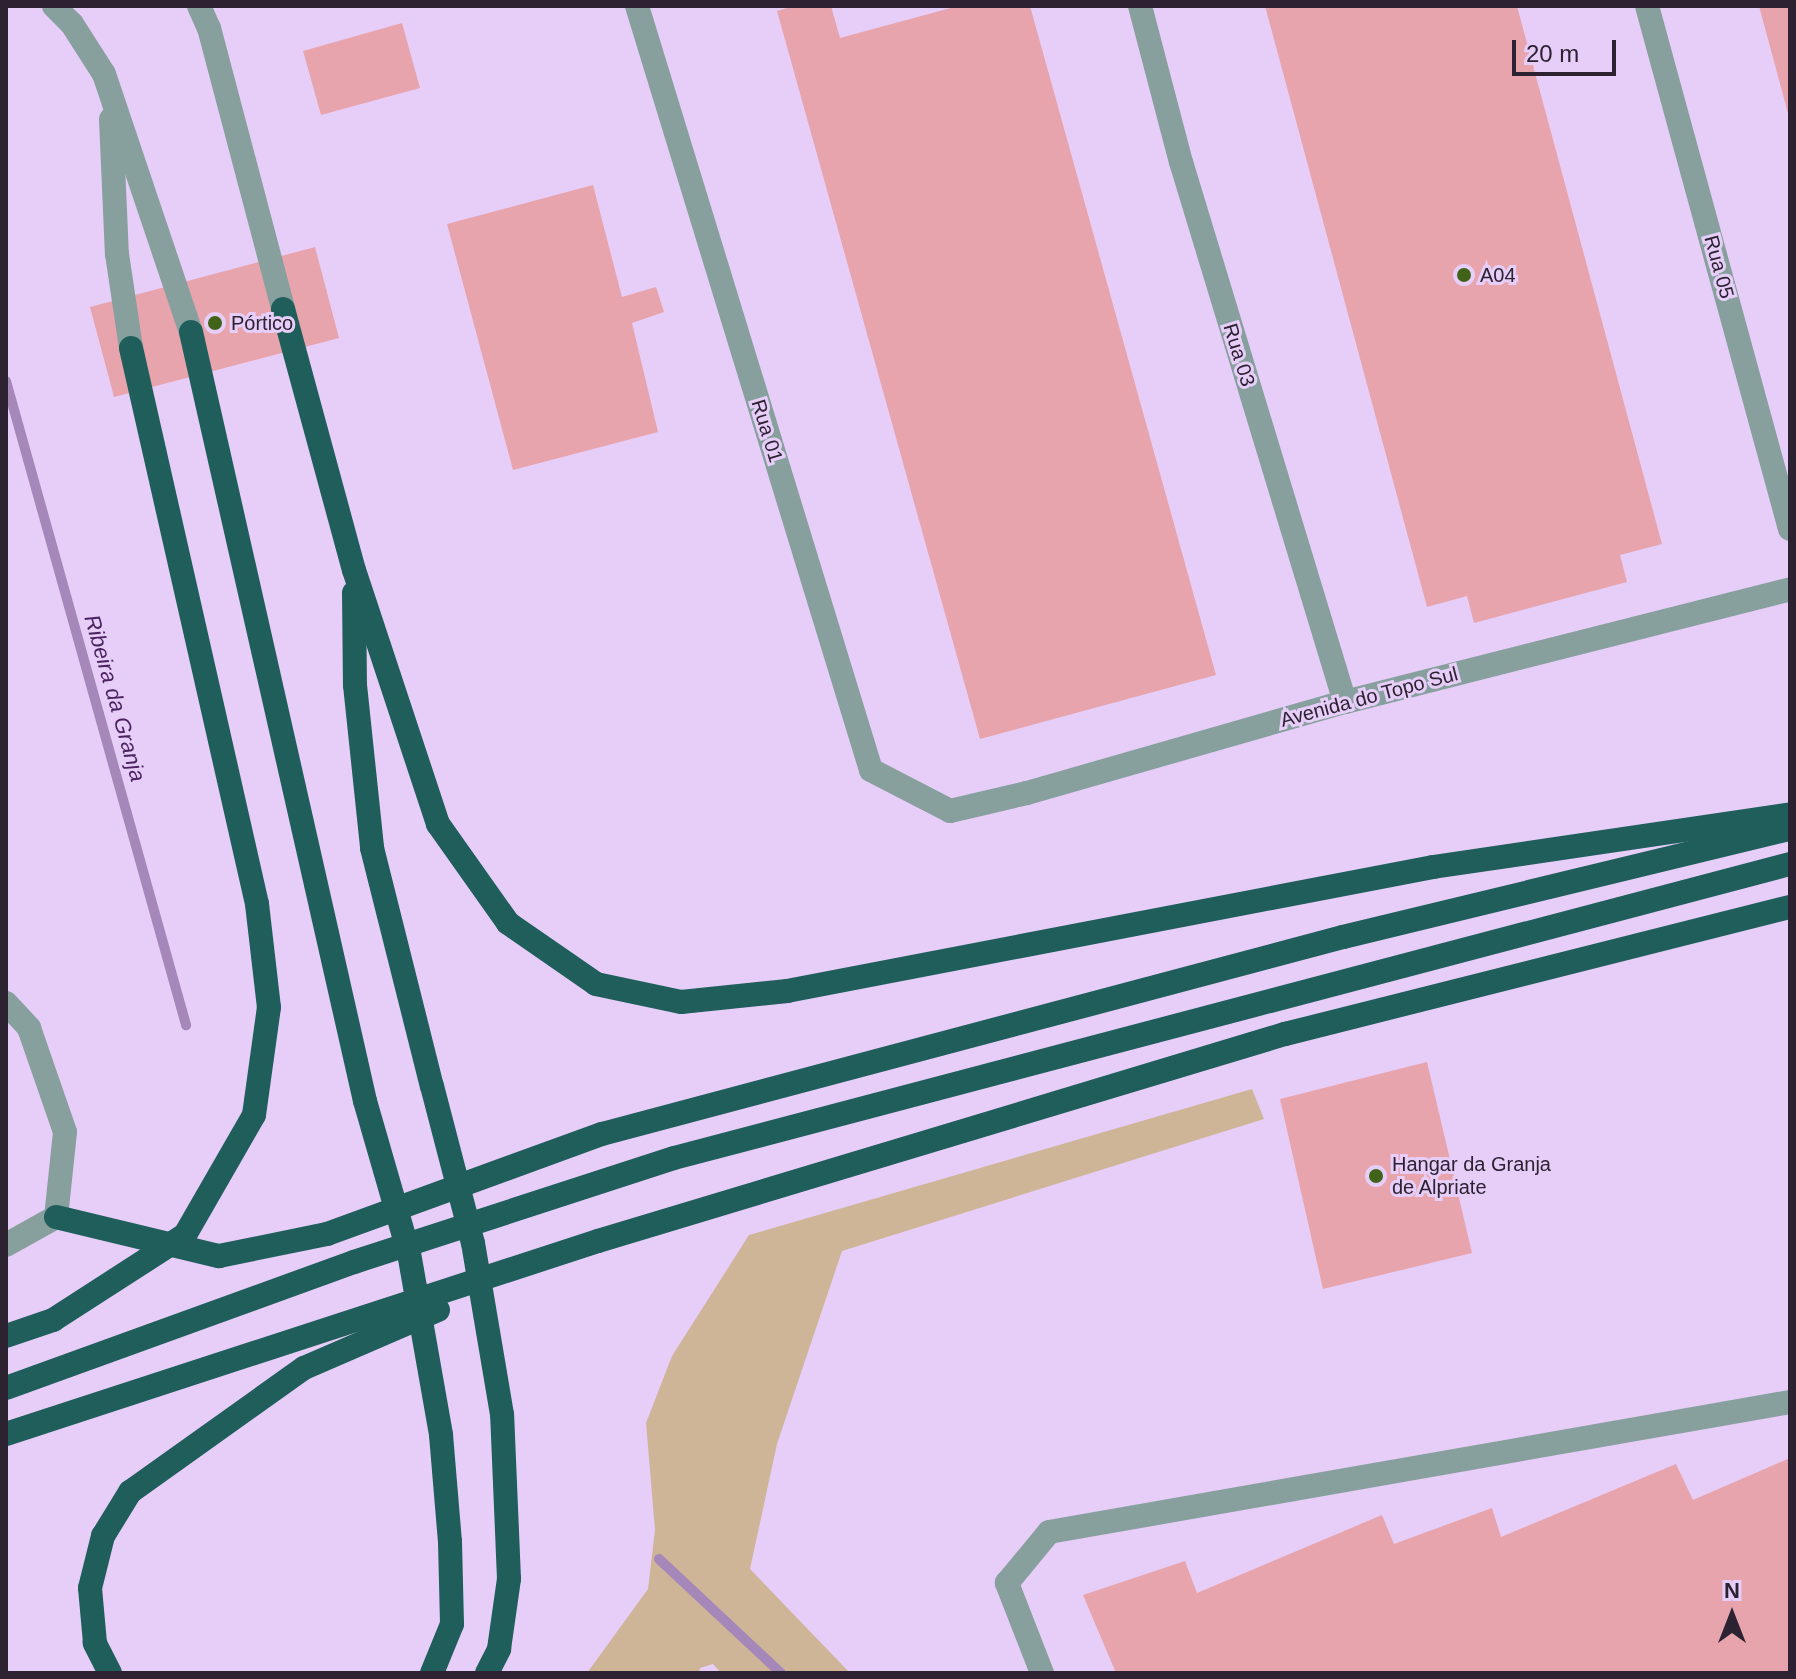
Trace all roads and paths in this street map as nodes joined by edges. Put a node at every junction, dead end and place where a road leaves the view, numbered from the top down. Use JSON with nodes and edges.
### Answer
{"nodes":[{"id":1,"x":54,"y":6,"type":"edge"},
{"id":2,"x":199,"y":6,"type":"edge"},
{"id":3,"x":1140,"y":6,"type":"edge"},
{"id":4,"x":1647,"y":6,"type":"edge"},
{"id":5,"x":639,"y":7,"type":"edge"},
{"id":6,"x":109,"y":88,"type":"junction"},
{"id":7,"x":283,"y":309,"type":"joint"},
{"id":8,"x":191,"y":332,"type":"joint"},
{"id":9,"x":131,"y":348,"type":"joint"},
{"id":10,"x":1790,"y":529,"type":"edge"},
{"id":11,"x":354,"y":570,"type":"junction"},
{"id":12,"x":1790,"y":589,"type":"edge"},
{"id":13,"x":1345,"y":702,"type":"junction"},
{"id":14,"x":950,"y":811,"type":"joint"},
{"id":15,"x":1790,"y":814,"type":"edge"},
{"id":16,"x":1790,"y":829,"type":"edge"},
{"id":17,"x":1790,"y":864,"type":"edge"},
{"id":18,"x":1790,"y":907,"type":"edge"},
{"id":19,"x":6,"y":1003,"type":"edge"},
{"id":20,"x":56,"y":1217,"type":"junction"},
{"id":21,"x":598,"y":1241,"type":"junction"},
{"id":22,"x":6,"y":1245,"type":"edge"},
{"id":23,"x":6,"y":1336,"type":"edge"},
{"id":24,"x":6,"y":1388,"type":"edge"},
{"id":25,"x":1790,"y":1402,"type":"edge"},
{"id":26,"x":6,"y":1434,"type":"edge"},
{"id":27,"x":110,"y":1673,"type":"edge"},
{"id":28,"x":432,"y":1673,"type":"edge"},
{"id":29,"x":487,"y":1673,"type":"edge"},
{"id":30,"x":1042,"y":1673,"type":"edge"}],
"edges":[{"from":1,"to":6,"type":"street"},
{"from":2,"to":7,"type":"street"},
{"from":3,"to":13,"type":"street","name":"Rua 03"},
{"from":4,"to":10,"type":"street","name":"Rua 05"},
{"from":5,"to":14,"type":"street","name":"Rua 01"},
{"from":6,"to":8,"type":"street"},
{"from":6,"to":9,"type":"street"},
{"from":7,"to":11,"type":"highway"},
{"from":8,"to":28,"type":"highway","bridge":true},
{"from":9,"to":23,"type":"highway","bridge":true},
{"from":11,"to":15,"type":"highway"},
{"from":11,"to":29,"type":"highway","bridge":true},
{"from":12,"to":13,"type":"street","name":"Avenida do Topo Sul"},
{"from":13,"to":14,"type":"street","name":"Avenida do Topo Sul"},
{"from":16,"to":20,"type":"highway"},
{"from":17,"to":24,"type":"highway"},
{"from":18,"to":21,"type":"highway"},
{"from":19,"to":20,"type":"street"},
{"from":20,"to":22,"type":"street"},
{"from":21,"to":26,"type":"highway"},
{"from":21,"to":27,"type":"highway"},
{"from":25,"to":30,"type":"street"}]}
